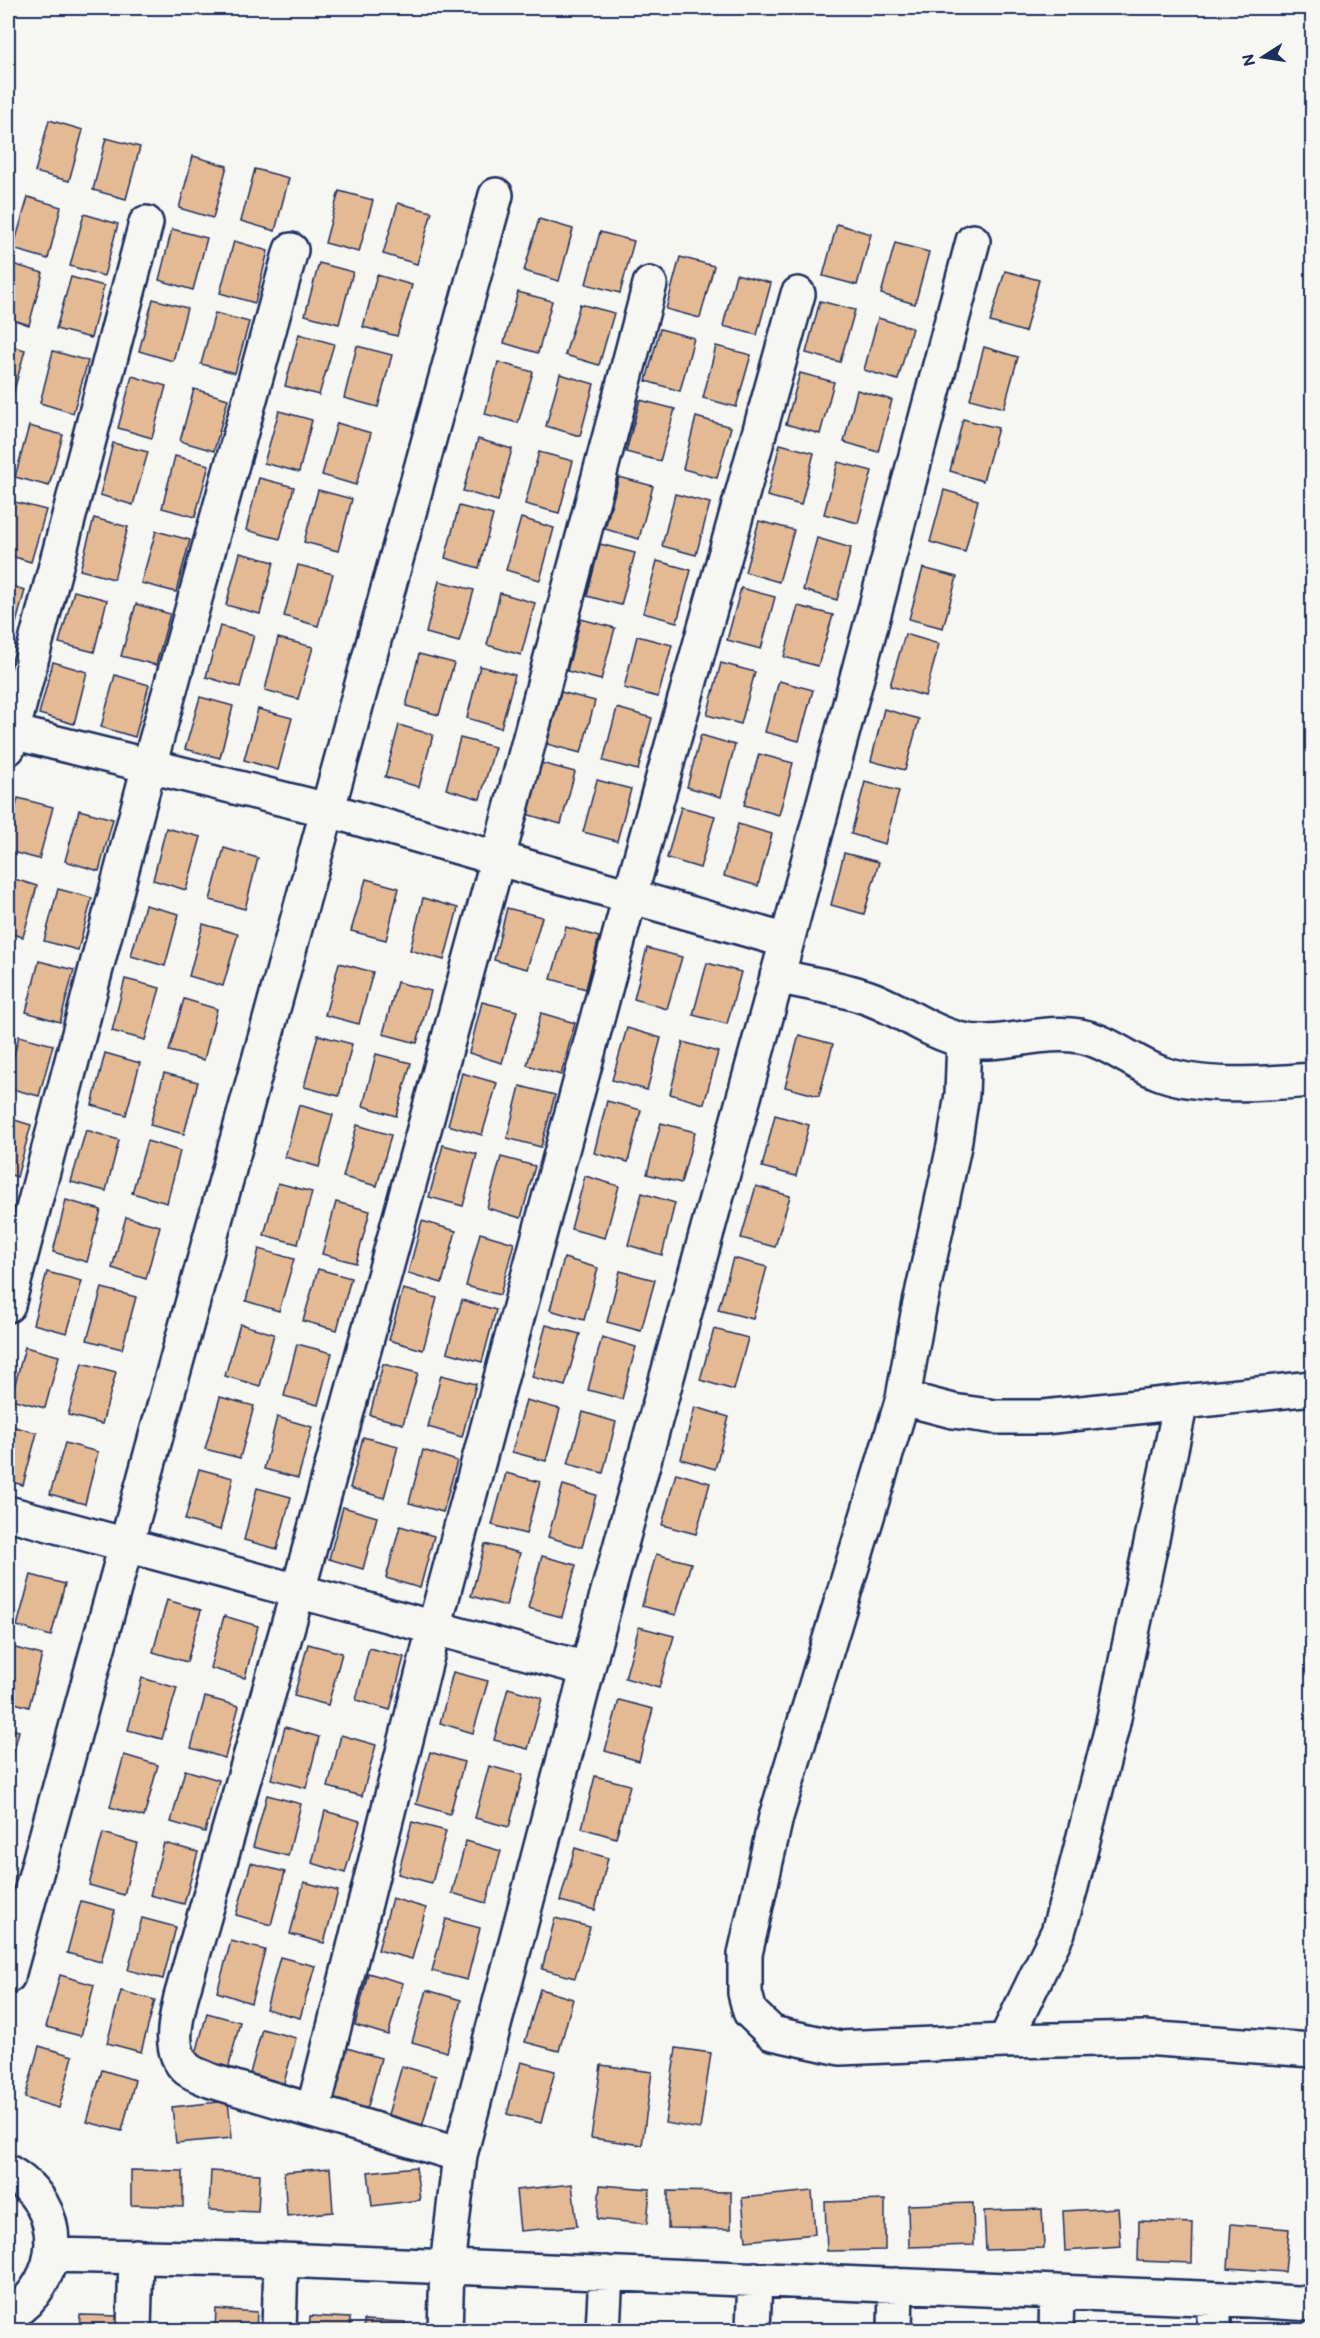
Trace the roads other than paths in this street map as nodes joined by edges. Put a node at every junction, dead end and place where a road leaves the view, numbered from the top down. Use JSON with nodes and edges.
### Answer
{"nodes":[{"id":1,"x":496,"y":195,"type":"dead end"},
{"id":2,"x":146,"y":223,"type":"dead end"},
{"id":3,"x":973,"y":241,"type":"dead end"},
{"id":4,"x":291,"y":250,"type":"dead end"},
{"id":5,"x":650,"y":284,"type":"dead end"},
{"id":6,"x":798,"y":294,"type":"dead end"},
{"id":7,"x":9,"y":737,"type":"edge"},
{"id":8,"x":149,"y":766,"type":"junction"},
{"id":9,"x":328,"y":810,"type":"junction"},
{"id":10,"x":498,"y":858,"type":"junction"},
{"id":11,"x":630,"y":896,"type":"junction"},
{"id":12,"x":787,"y":941,"type":"junction"},
{"id":13,"x":777,"y":976,"type":"junction"},
{"id":14,"x":964,"y":1040,"type":"junction"},
{"id":15,"x":1312,"y":1080,"type":"edge"},
{"id":16,"x":8,"y":1305,"type":"edge"},
{"id":17,"x":1312,"y":1388,"type":"edge"},
{"id":18,"x":903,"y":1398,"type":"junction"},
{"id":19,"x":1181,"y":1402,"type":"junction"},
{"id":20,"x":8,"y":1513,"type":"edge"},
{"id":21,"x":126,"y":1545,"type":"junction"},
{"id":22,"x":298,"y":1591,"type":"junction"},
{"id":23,"x":434,"y":1628,"type":"junction"},
{"id":24,"x":587,"y":1669,"type":"junction"},
{"id":25,"x":8,"y":1976,"type":"edge"},
{"id":26,"x":1005,"y":2041,"type":"junction"},
{"id":27,"x":1312,"y":2050,"type":"edge"},
{"id":28,"x":313,"y":2111,"type":"junction"},
{"id":29,"x":460,"y":2155,"type":"junction"},
{"id":30,"x":8,"y":2172,"type":"edge"},
{"id":31,"x":51,"y":2255,"type":"junction"},
{"id":32,"x":136,"y":2256,"type":"junction"},
{"id":33,"x":281,"y":2260,"type":"junction"},
{"id":34,"x":447,"y":2267,"type":"junction"},
{"id":35,"x":606,"y":2273,"type":"junction"},
{"id":36,"x":754,"y":2279,"type":"junction"},
{"id":37,"x":896,"y":2285,"type":"junction"},
{"id":38,"x":1058,"y":2292,"type":"junction"},
{"id":39,"x":1214,"y":2299,"type":"junction"},
{"id":40,"x":1312,"y":2304,"type":"edge"},
{"id":41,"x":8,"y":2316,"type":"edge"},
{"id":42,"x":134,"y":2331,"type":"edge"},
{"id":43,"x":279,"y":2331,"type":"edge"},
{"id":44,"x":445,"y":2331,"type":"edge"},
{"id":45,"x":603,"y":2331,"type":"edge"},
{"id":46,"x":753,"y":2331,"type":"edge"},
{"id":47,"x":895,"y":2331,"type":"edge"},
{"id":48,"x":1056,"y":2331,"type":"edge"},
{"id":49,"x":1214,"y":2331,"type":"edge"}],
"edges":[{"from":1,"to":9,"type":"street"},
{"from":2,"to":7,"type":"street"},
{"from":3,"to":12,"type":"street"},
{"from":4,"to":8,"type":"street"},
{"from":5,"to":10,"type":"street"},
{"from":6,"to":11,"type":"street"},
{"from":7,"to":8,"type":"street"},
{"from":8,"to":9,"type":"street"},
{"from":8,"to":16,"type":"street"},
{"from":9,"to":10,"type":"street"},
{"from":9,"to":21,"type":"street"},
{"from":10,"to":11,"type":"street"},
{"from":10,"to":22,"type":"street"},
{"from":11,"to":12,"type":"street"},
{"from":11,"to":23,"type":"street"},
{"from":12,"to":13,"type":"street"},
{"from":13,"to":14,"type":"street"},
{"from":13,"to":24,"type":"street"},
{"from":14,"to":15,"type":"street"},
{"from":14,"to":18,"type":"street"},
{"from":17,"to":19,"type":"street"},
{"from":18,"to":19,"type":"street"},
{"from":18,"to":26,"type":"street"},
{"from":19,"to":26,"type":"street"},
{"from":20,"to":21,"type":"street"},
{"from":21,"to":22,"type":"street"},
{"from":21,"to":25,"type":"street"},
{"from":22,"to":23,"type":"street"},
{"from":22,"to":28,"type":"street"},
{"from":23,"to":24,"type":"street"},
{"from":23,"to":28,"type":"street"},
{"from":24,"to":29,"type":"street"},
{"from":26,"to":27,"type":"street"},
{"from":28,"to":29,"type":"street"},
{"from":29,"to":34,"type":"street"},
{"from":30,"to":31,"type":"street"},
{"from":31,"to":32,"type":"street"},
{"from":31,"to":41,"type":"street"},
{"from":32,"to":33,"type":"street"},
{"from":32,"to":42,"type":"street"},
{"from":33,"to":34,"type":"street"},
{"from":33,"to":43,"type":"street"},
{"from":34,"to":35,"type":"street"},
{"from":34,"to":44,"type":"street"},
{"from":35,"to":36,"type":"street"},
{"from":35,"to":45,"type":"street"},
{"from":36,"to":37,"type":"street"},
{"from":36,"to":46,"type":"street"},
{"from":37,"to":38,"type":"street"},
{"from":37,"to":47,"type":"street"},
{"from":38,"to":39,"type":"street"},
{"from":38,"to":48,"type":"street"},
{"from":39,"to":40,"type":"street"},
{"from":39,"to":49,"type":"street"}]}
